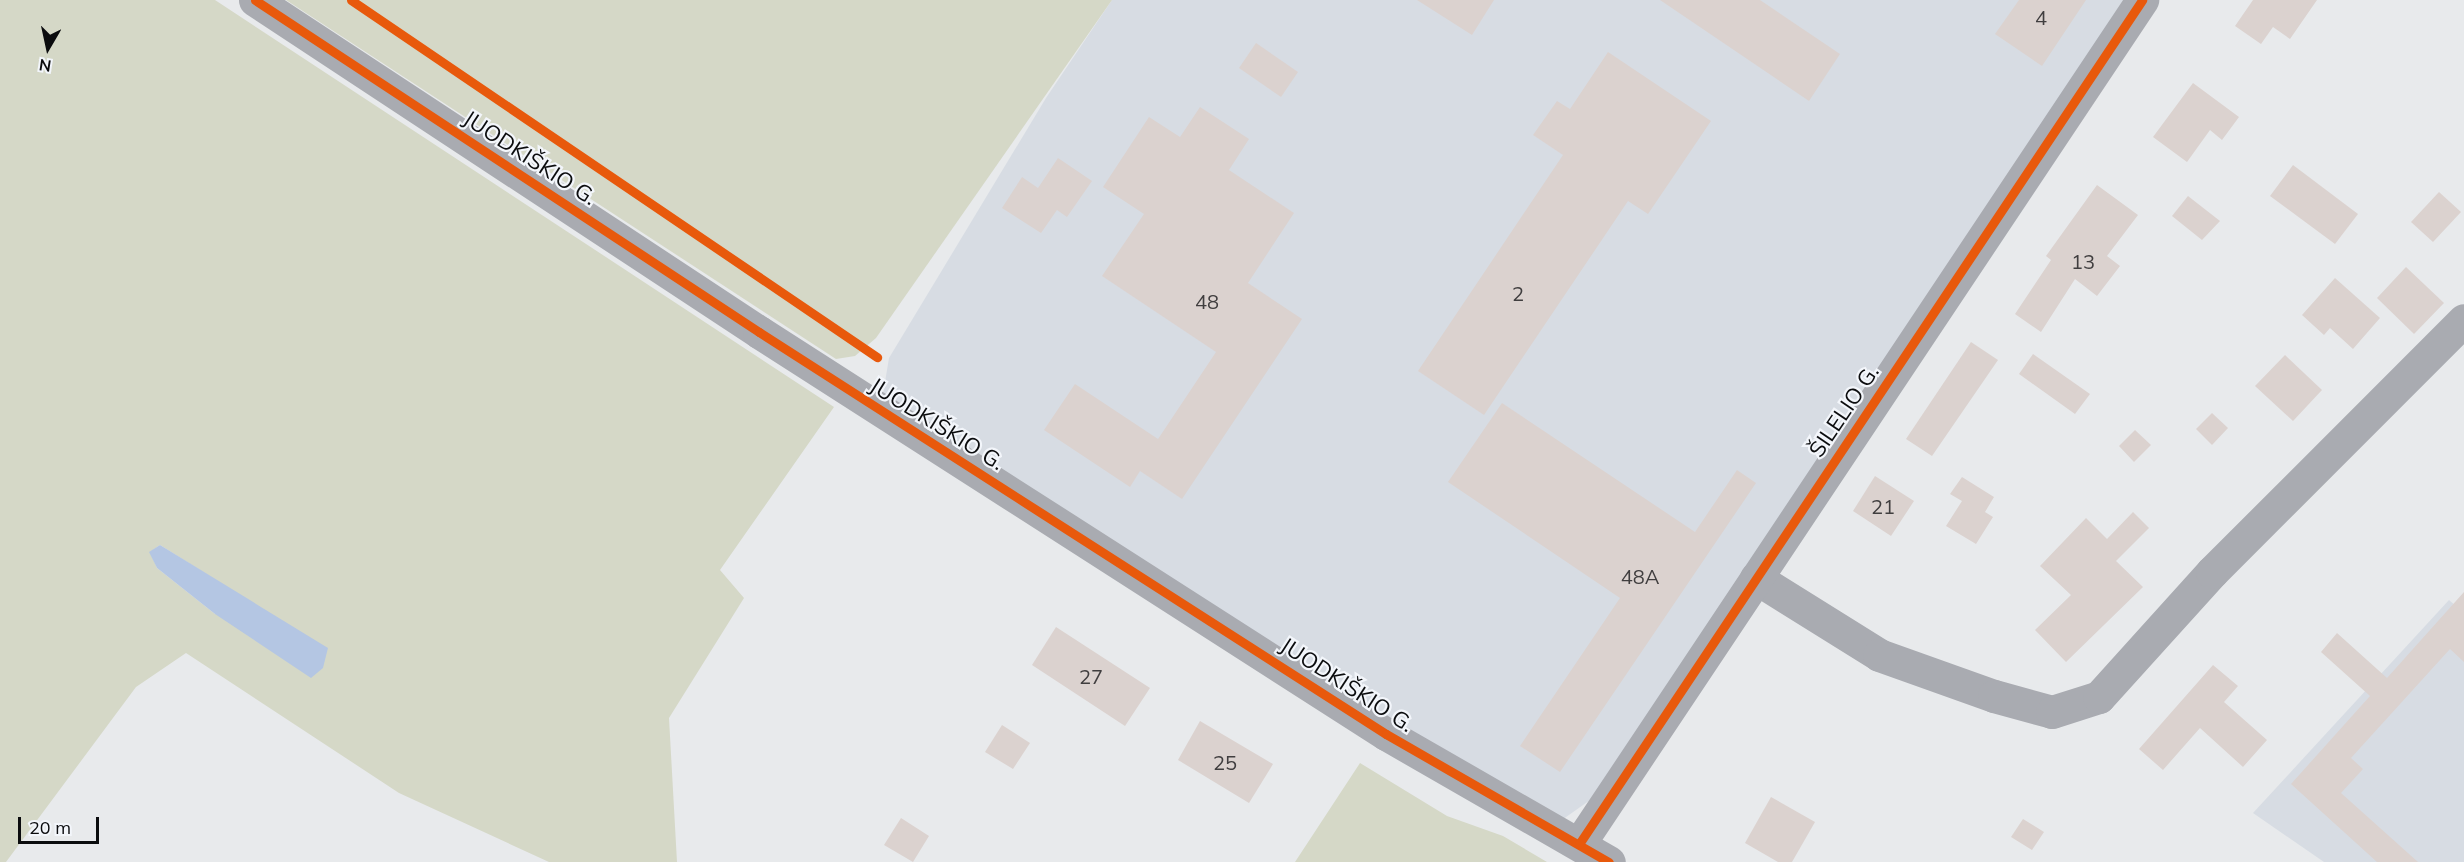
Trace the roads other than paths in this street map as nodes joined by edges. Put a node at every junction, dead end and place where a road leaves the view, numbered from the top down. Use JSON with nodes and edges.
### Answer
{"nodes":[{"id":1,"x":255,"y":0,"type":"edge"},
{"id":2,"x":2142,"y":0,"type":"edge"},
{"id":3,"x":2464,"y":320,"type":"edge"},
{"id":4,"x":1756,"y":578,"type":"junction"},
{"id":5,"x":1579,"y":844,"type":"junction"},
{"id":6,"x":1609,"y":862,"type":"edge"}],
"edges":[{"from":1,"to":5,"type":"street","name":"JUODKIŠKIO G."},
{"from":2,"to":4,"type":"street","name":"ŠILELIO G."},
{"from":3,"to":4,"type":"street"},
{"from":4,"to":5,"type":"street","name":"ŠILELIO G."},
{"from":5,"to":6,"type":"street","name":"JUODKIŠKIO G."}]}
